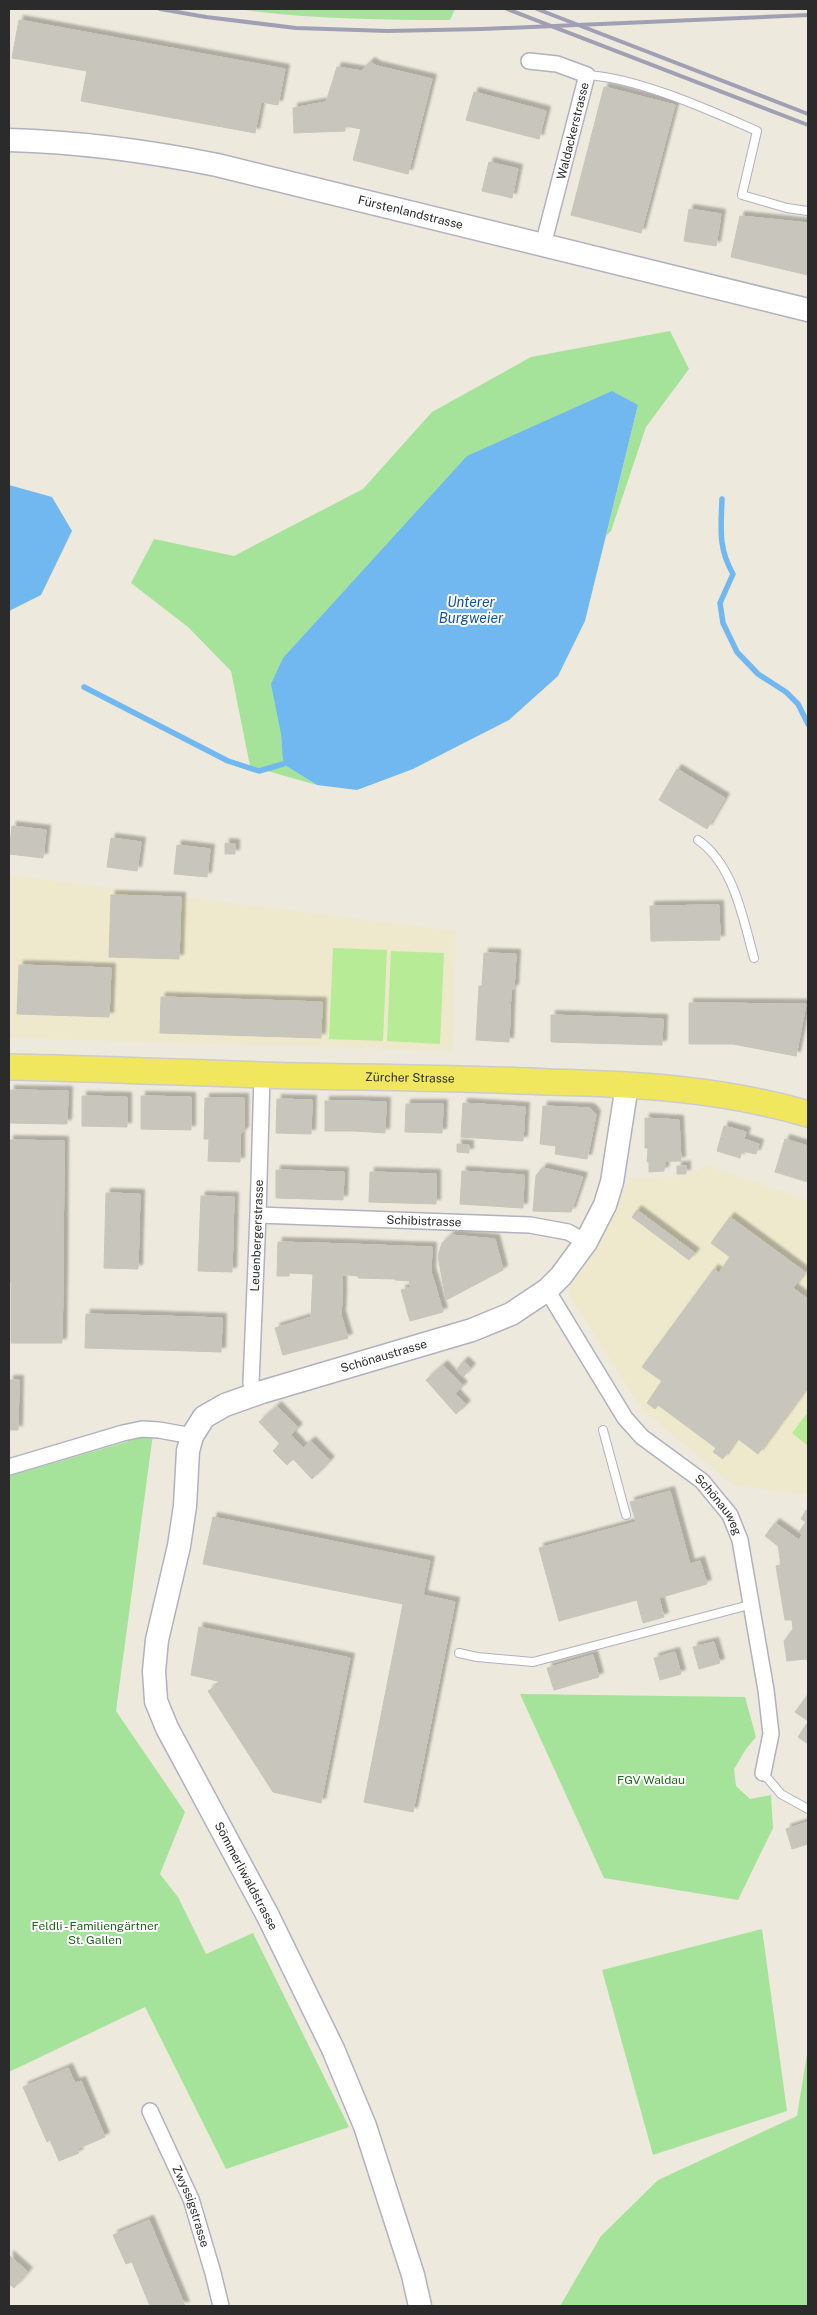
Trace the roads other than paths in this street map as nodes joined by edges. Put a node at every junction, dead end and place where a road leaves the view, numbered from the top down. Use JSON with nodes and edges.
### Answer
{"nodes":[{"id":1,"x":529,"y":61,"type":"dead end"},
{"id":2,"x":587,"y":76,"type":"junction"},
{"id":3,"x":9,"y":140,"type":"edge"},
{"id":4,"x":808,"y":211,"type":"edge"},
{"id":5,"x":543,"y":245,"type":"junction"},
{"id":6,"x":808,"y":310,"type":"edge"},
{"id":7,"x":698,"y":840,"type":"dead end"},
{"id":8,"x":754,"y":958,"type":"dead end"},
{"id":9,"x":9,"y":1067,"type":"edge"},
{"id":10,"x":262,"y":1076,"type":"junction"},
{"id":11,"x":627,"y":1085,"type":"junction"},
{"id":12,"x":808,"y":1114,"type":"edge"},
{"id":13,"x":258,"y":1215,"type":"junction"},
{"id":14,"x":586,"y":1242,"type":"junction"},
{"id":15,"x":546,"y":1290,"type":"junction"},
{"id":16,"x":254,"y":1394,"type":"junction"},
{"id":17,"x":603,"y":1430,"type":"dead end"},
{"id":18,"x":192,"y":1436,"type":"junction"},
{"id":19,"x":9,"y":1467,"type":"edge"},
{"id":20,"x":626,"y":1515,"type":"dead end"},
{"id":21,"x":753,"y":1604,"type":"junction"},
{"id":22,"x":459,"y":1652,"type":"dead end"},
{"id":23,"x":763,"y":1774,"type":"joint"},
{"id":24,"x":808,"y":1809,"type":"edge"},
{"id":25,"x":150,"y":2110,"type":"dead end"},
{"id":26,"x":221,"y":2306,"type":"edge"},
{"id":27,"x":420,"y":2306,"type":"edge"}],
"edges":[{"from":1,"to":2,"type":"street","name":"Waldackerstrasse"},
{"from":2,"to":4,"type":"lane"},
{"from":2,"to":5,"type":"street","name":"Waldackerstrasse"},
{"from":3,"to":5,"type":"street","name":"Fürstenlandstrasse"},
{"from":5,"to":6,"type":"street","name":"Fürstenlandstrasse"},
{"from":7,"to":8,"type":"lane"},
{"from":9,"to":10,"type":"main road","name":"Zürcher Strasse"},
{"from":10,"to":11,"type":"main road","name":"Zürcher Strasse"},
{"from":10,"to":13,"type":"street","name":"Leuenbergerstrasse"},
{"from":11,"to":12,"type":"main road","name":"Zürcher Strasse"},
{"from":11,"to":14,"type":"street","name":"Schönaustrasse"},
{"from":13,"to":14,"type":"street","name":"Schibistrasse"},
{"from":13,"to":16,"type":"street","name":"Leuenbergerstrasse"},
{"from":14,"to":15,"type":"street","name":"Schönaustrasse"},
{"from":15,"to":16,"type":"street","name":"Schönaustrasse"},
{"from":15,"to":21,"type":"street","name":"Schönauweg"},
{"from":16,"to":18,"type":"street","name":"Schönaustrasse"},
{"from":17,"to":20,"type":"lane"},
{"from":18,"to":19,"type":"street"},
{"from":18,"to":27,"type":"street","name":"Sömmerliwaldstrasse"},
{"from":21,"to":22,"type":"lane"},
{"from":21,"to":23,"type":"street","name":"Schönauweg"},
{"from":23,"to":24,"type":"lane"},
{"from":25,"to":26,"type":"street","name":"Zwyssigstrasse"}]}
